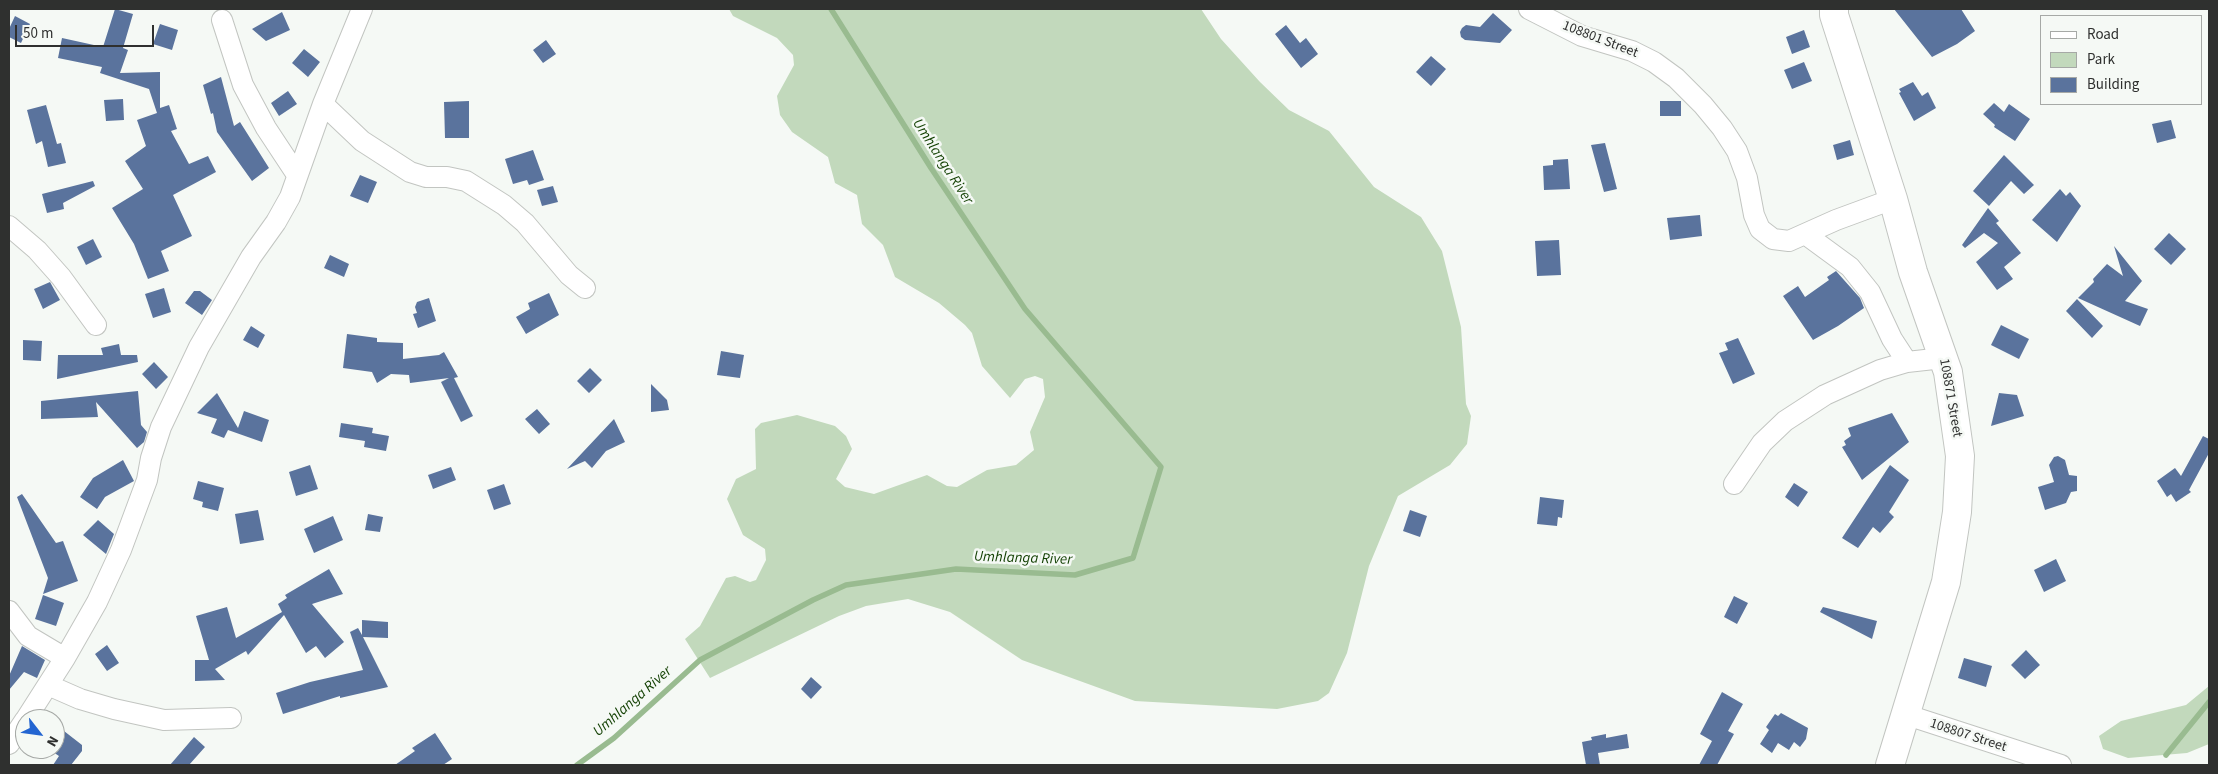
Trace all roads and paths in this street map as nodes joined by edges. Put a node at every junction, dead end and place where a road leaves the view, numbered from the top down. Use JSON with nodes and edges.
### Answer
{"nodes":[{"id":1,"x":362,"y":9,"type":"edge"},
{"id":2,"x":1528,"y":9,"type":"edge"},
{"id":3,"x":1834,"y":9,"type":"edge"},
{"id":4,"x":222,"y":20,"type":"dead end"},
{"id":5,"x":323,"y":104,"type":"junction"},
{"id":6,"x":297,"y":175,"type":"junction"},
{"id":7,"x":1893,"y":199,"type":"junction"},
{"id":8,"x":9,"y":226,"type":"edge"},
{"id":9,"x":1806,"y":234,"type":"junction"},
{"id":10,"x":585,"y":288,"type":"dead end"},
{"id":11,"x":96,"y":325,"type":"dead end"},
{"id":12,"x":1943,"y":358,"type":"junction"},
{"id":13,"x":1907,"y":362,"type":"junction"},
{"id":14,"x":1734,"y":484,"type":"dead end"},
{"id":15,"x":9,"y":611,"type":"edge"},
{"id":16,"x":65,"y":658,"type":"junction"},
{"id":17,"x":48,"y":685,"type":"junction"},
{"id":18,"x":32,"y":709,"type":"edge"},
{"id":19,"x":1904,"y":714,"type":"junction"},
{"id":20,"x":231,"y":718,"type":"dead end"},
{"id":21,"x":1890,"y":765,"type":"edge"},
{"id":22,"x":2061,"y":765,"type":"edge"}],
"edges":[{"from":1,"to":5,"type":"street"},
{"from":2,"to":9,"type":"street","name":"108801 Street"},
{"from":3,"to":7,"type":"street","name":"108871 Street"},
{"from":4,"to":6,"type":"street"},
{"from":5,"to":6,"type":"street"},
{"from":5,"to":10,"type":"street"},
{"from":6,"to":16,"type":"street"},
{"from":7,"to":9,"type":"street","name":"108801 Street"},
{"from":7,"to":12,"type":"street","name":"108871 Street"},
{"from":8,"to":11,"type":"street"},
{"from":9,"to":13,"type":"street"},
{"from":12,"to":13,"type":"street"},
{"from":12,"to":19,"type":"street","name":"108871 Street"},
{"from":13,"to":14,"type":"street"},
{"from":15,"to":16,"type":"street"},
{"from":16,"to":17,"type":"street"},
{"from":17,"to":18,"type":"street"},
{"from":17,"to":20,"type":"street"},
{"from":19,"to":21,"type":"street","name":"108871 Street"},
{"from":19,"to":22,"type":"street","name":"108807 Street"}]}
